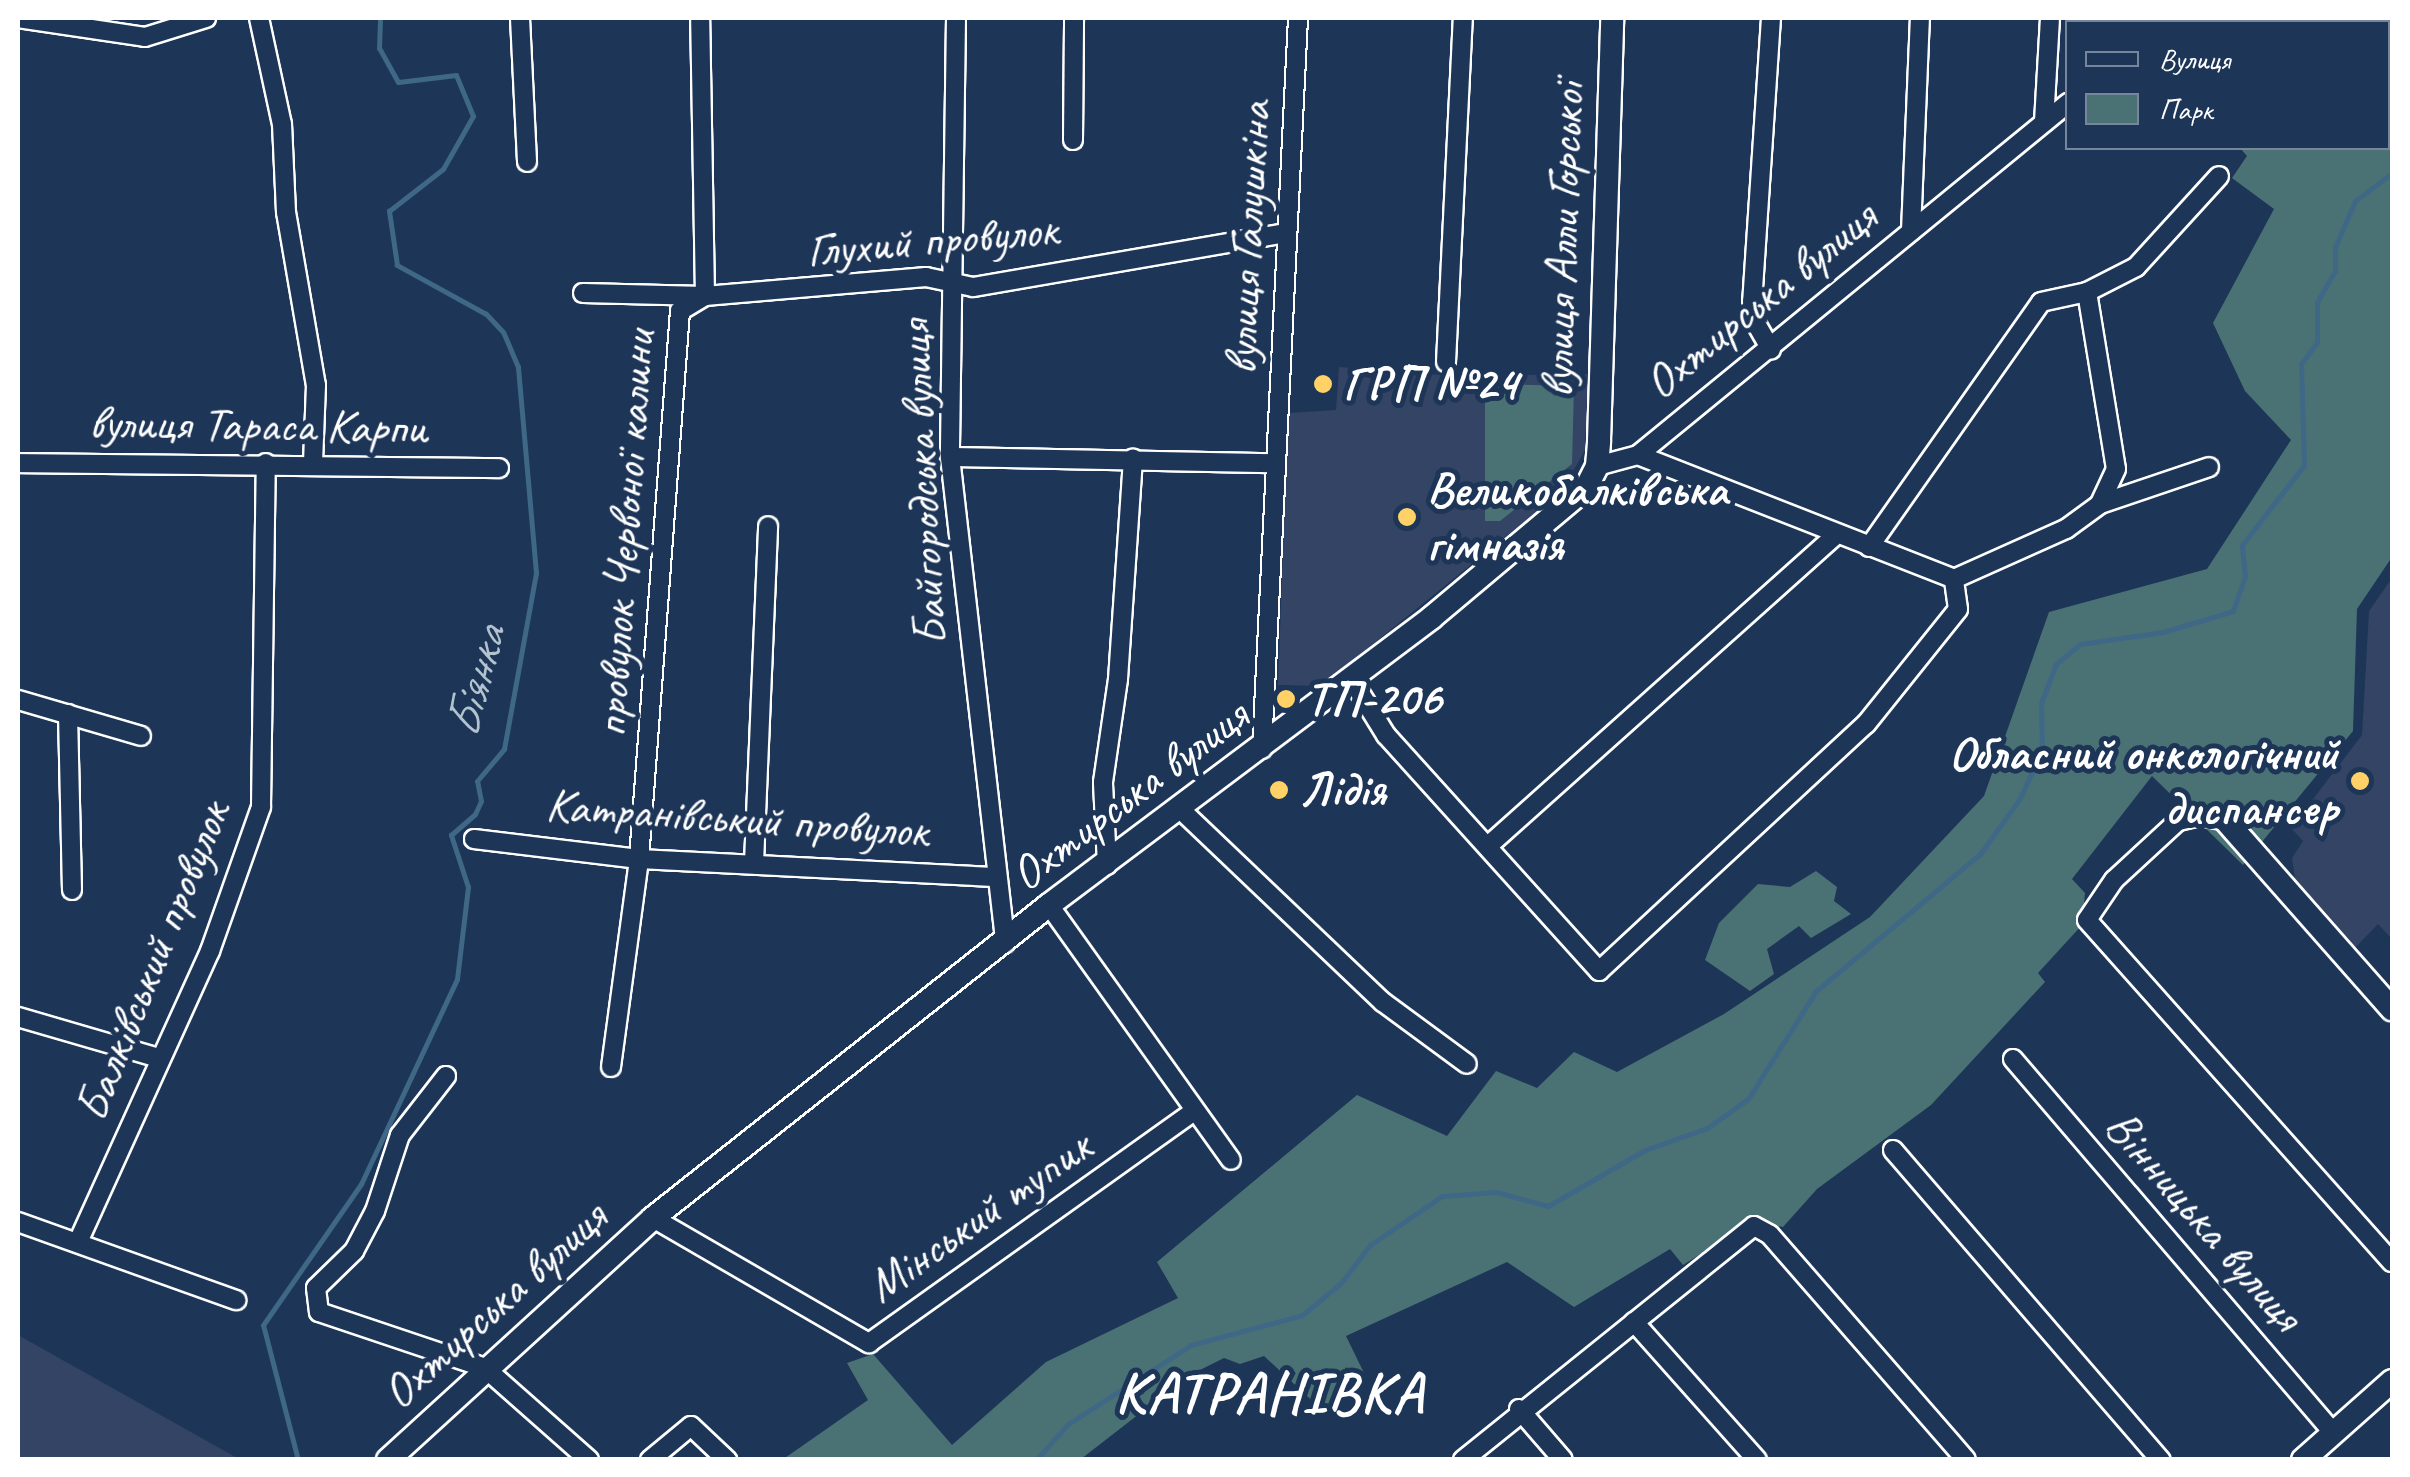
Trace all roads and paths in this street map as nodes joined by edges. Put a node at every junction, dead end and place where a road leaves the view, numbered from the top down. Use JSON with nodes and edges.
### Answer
{"nodes":[{"id":1,"x":18,"y":18,"type":"edge"},
{"id":2,"x":206,"y":18,"type":"edge"},
{"id":3,"x":259,"y":18,"type":"edge"},
{"id":4,"x":520,"y":18,"type":"edge"},
{"id":5,"x":700,"y":18,"type":"edge"},
{"id":6,"x":956,"y":18,"type":"edge"},
{"id":7,"x":1074,"y":18,"type":"edge"},
{"id":8,"x":1298,"y":18,"type":"edge"},
{"id":9,"x":1462,"y":18,"type":"edge"},
{"id":10,"x":1612,"y":18,"type":"edge"},
{"id":11,"x":1770,"y":18,"type":"edge"},
{"id":12,"x":1920,"y":18,"type":"edge"},
{"id":13,"x":2050,"y":18,"type":"edge"},
{"id":14,"x":2065,"y":105,"type":"edge"},
{"id":15,"x":2044,"y":122,"type":"junction"},
{"id":16,"x":1073,"y":140,"type":"dead end"},
{"id":17,"x":528,"y":162,"type":"dead end"},
{"id":18,"x":2219,"y":176,"type":"dead end"},
{"id":19,"x":1911,"y":231,"type":"junction"},
{"id":20,"x":1286,"y":233,"type":"junction"},
{"id":21,"x":952,"y":283,"type":"junction"},
{"id":22,"x":2087,"y":292,"type":"junction"},
{"id":23,"x":582,"y":293,"type":"dead end"},
{"id":24,"x":705,"y":296,"type":"junction"},
{"id":25,"x":1771,"y":350,"type":"junction"},
{"id":26,"x":1446,"y":362,"type":"dead end"},
{"id":27,"x":1638,"y":455,"type":"junction"},
{"id":28,"x":950,"y":457,"type":"junction"},
{"id":29,"x":1133,"y":460,"type":"junction"},
{"id":30,"x":18,"y":462,"type":"edge"},
{"id":31,"x":266,"y":463,"type":"junction"},
{"id":32,"x":1276,"y":463,"type":"junction"},
{"id":33,"x":312,"y":464,"type":"junction"},
{"id":34,"x":1598,"y":466,"type":"junction"},
{"id":35,"x":2209,"y":467,"type":"dead end"},
{"id":36,"x":498,"y":468,"type":"dead end"},
{"id":37,"x":2100,"y":504,"type":"junction"},
{"id":38,"x":768,"y":526,"type":"dead end"},
{"id":39,"x":1833,"y":537,"type":"junction"},
{"id":40,"x":1869,"y":547,"type":"junction"},
{"id":41,"x":1954,"y":579,"type":"junction"},
{"id":42,"x":1352,"y":680,"type":"junction"},
{"id":43,"x":18,"y":700,"type":"edge"},
{"id":44,"x":68,"y":714,"type":"junction"},
{"id":45,"x":141,"y":736,"type":"dead end"},
{"id":46,"x":1262,"y":749,"type":"junction"},
{"id":47,"x":1180,"y":809,"type":"junction"},
{"id":48,"x":2226,"y":822,"type":"joint"},
{"id":49,"x":474,"y":839,"type":"dead end"},
{"id":50,"x":1488,"y":846,"type":"junction"},
{"id":51,"x":639,"y":859,"type":"junction"},
{"id":52,"x":754,"y":863,"type":"junction"},
{"id":53,"x":1108,"y":865,"type":"junction"},
{"id":54,"x":994,"y":878,"type":"junction"},
{"id":55,"x":72,"y":890,"type":"dead end"},
{"id":56,"x":1050,"y":905,"type":"junction"},
{"id":57,"x":1005,"y":943,"type":"junction"},
{"id":58,"x":2392,"y":1010,"type":"edge"},
{"id":59,"x":18,"y":1017,"type":"edge"},
{"id":60,"x":159,"y":1058,"type":"junction"},
{"id":61,"x":2013,"y":1059,"type":"dead end"},
{"id":62,"x":1467,"y":1064,"type":"dead end"},
{"id":63,"x":611,"y":1067,"type":"dead end"},
{"id":64,"x":446,"y":1076,"type":"dead end"},
{"id":65,"x":1192,"y":1113,"type":"junction"},
{"id":66,"x":1893,"y":1150,"type":"dead end"},
{"id":67,"x":1231,"y":1160,"type":"dead end"},
{"id":68,"x":653,"y":1218,"type":"junction"},
{"id":69,"x":18,"y":1222,"type":"edge"},
{"id":70,"x":78,"y":1242,"type":"junction"},
{"id":71,"x":2392,"y":1262,"type":"edge"},
{"id":72,"x":236,"y":1300,"type":"dead end"},
{"id":73,"x":1634,"y":1322,"type":"junction"},
{"id":74,"x":484,"y":1368,"type":"junction"},
{"id":75,"x":2392,"y":1381,"type":"edge"},
{"id":76,"x":1519,"y":1409,"type":"junction"},
{"id":77,"x":2333,"y":1432,"type":"junction"},
{"id":78,"x":388,"y":1460,"type":"edge"},
{"id":79,"x":589,"y":1460,"type":"edge"},
{"id":80,"x":650,"y":1460,"type":"edge"},
{"id":81,"x":727,"y":1460,"type":"edge"},
{"id":82,"x":1463,"y":1460,"type":"edge"},
{"id":83,"x":1563,"y":1460,"type":"edge"},
{"id":84,"x":1757,"y":1460,"type":"edge"},
{"id":85,"x":1966,"y":1460,"type":"edge"},
{"id":86,"x":2160,"y":1460,"type":"edge"},
{"id":87,"x":2303,"y":1460,"type":"edge"}],
"edges":[{"from":1,"to":2,"type":"street"},
{"from":3,"to":33,"type":"street"},
{"from":4,"to":17,"type":"street"},
{"from":5,"to":24,"type":"street","name":"провулок Червоної калини"},
{"from":6,"to":21,"type":"street","name":"Байгородська вулиця"},
{"from":7,"to":16,"type":"street"},
{"from":8,"to":20,"type":"street","name":"вулиця Галушкіна"},
{"from":9,"to":26,"type":"street"},
{"from":10,"to":34,"type":"street","name":"вулиця Алли Горської"},
{"from":11,"to":25,"type":"street"},
{"from":12,"to":19,"type":"street"},
{"from":13,"to":15,"type":"street"},
{"from":14,"to":15,"type":"street","name":"Охтирська вулиця"},
{"from":15,"to":19,"type":"street","name":"Охтирська вулиця"},
{"from":18,"to":22,"type":"street"},
{"from":19,"to":25,"type":"street","name":"Охтирська вулиця"},
{"from":20,"to":21,"type":"street","name":"Глухий провулок"},
{"from":20,"to":32,"type":"street","name":"вулиця Галушкіна"},
{"from":21,"to":24,"type":"street","name":"Глухий провулок"},
{"from":21,"to":28,"type":"street","name":"Байгородська вулиця"},
{"from":22,"to":37,"type":"street"},
{"from":22,"to":40,"type":"street"},
{"from":23,"to":24,"type":"street","name":"Глухий провулок"},
{"from":24,"to":51,"type":"street","name":"провулок Червоної калини"},
{"from":25,"to":27,"type":"street","name":"Охтирська вулиця"},
{"from":27,"to":34,"type":"street","name":"Охтирська вулиця"},
{"from":27,"to":39,"type":"street"},
{"from":28,"to":29,"type":"street"},
{"from":28,"to":54,"type":"street","name":"Байгородська вулиця"},
{"from":29,"to":32,"type":"street"},
{"from":29,"to":53,"type":"street"},
{"from":30,"to":31,"type":"street","name":"вулиця Тараса Карпи"},
{"from":31,"to":33,"type":"street","name":"вулиця Тараса Карпи"},
{"from":31,"to":60,"type":"street","name":"Балківський провулок"},
{"from":32,"to":46,"type":"street","name":"вулиця Галушкіна"},
{"from":33,"to":36,"type":"street","name":"вулиця Тараса Карпи"},
{"from":34,"to":42,"type":"street","name":"Охтирська вулиця"},
{"from":35,"to":37,"type":"street"},
{"from":37,"to":41,"type":"street"},
{"from":38,"to":52,"type":"street"},
{"from":39,"to":40,"type":"street"},
{"from":39,"to":50,"type":"street"},
{"from":40,"to":41,"type":"street"},
{"from":41,"to":50,"type":"street"},
{"from":42,"to":46,"type":"street","name":"Охтирська вулиця"},
{"from":42,"to":50,"type":"street"},
{"from":43,"to":44,"type":"street"},
{"from":44,"to":45,"type":"street"},
{"from":44,"to":55,"type":"street"},
{"from":46,"to":47,"type":"street","name":"Охтирська вулиця"},
{"from":47,"to":53,"type":"street","name":"Охтирська вулиця"},
{"from":47,"to":62,"type":"street"},
{"from":48,"to":58,"type":"street"},
{"from":48,"to":71,"type":"street"},
{"from":49,"to":51,"type":"street","name":"Катранівський провулок"},
{"from":51,"to":52,"type":"street","name":"Катранівський провулок"},
{"from":51,"to":63,"type":"street","name":"провулок Червоної калини"},
{"from":52,"to":54,"type":"street","name":"Катранівський провулок"},
{"from":53,"to":56,"type":"street","name":"Охтирська вулиця"},
{"from":54,"to":57,"type":"street","name":"Байгородська вулиця"},
{"from":56,"to":57,"type":"street","name":"Охтирська вулиця"},
{"from":56,"to":65,"type":"street"},
{"from":57,"to":68,"type":"street","name":"Охтирська вулиця"},
{"from":59,"to":60,"type":"street"},
{"from":60,"to":70,"type":"street","name":"Балківський провулок"},
{"from":61,"to":77,"type":"street","name":"Вінницька вулиця"},
{"from":64,"to":74,"type":"street"},
{"from":65,"to":67,"type":"street"},
{"from":65,"to":68,"type":"street","name":"Мінський тупик"},
{"from":66,"to":86,"type":"street"},
{"from":68,"to":74,"type":"street","name":"Охтирська вулиця"},
{"from":69,"to":70,"type":"street"},
{"from":70,"to":72,"type":"street"},
{"from":73,"to":76,"type":"street"},
{"from":73,"to":84,"type":"street"},
{"from":73,"to":85,"type":"street"},
{"from":74,"to":78,"type":"street","name":"Охтирська вулиця"},
{"from":74,"to":79,"type":"street"},
{"from":75,"to":77,"type":"street"},
{"from":76,"to":82,"type":"street"},
{"from":76,"to":83,"type":"street"},
{"from":77,"to":87,"type":"street"},
{"from":80,"to":81,"type":"street"}]}
